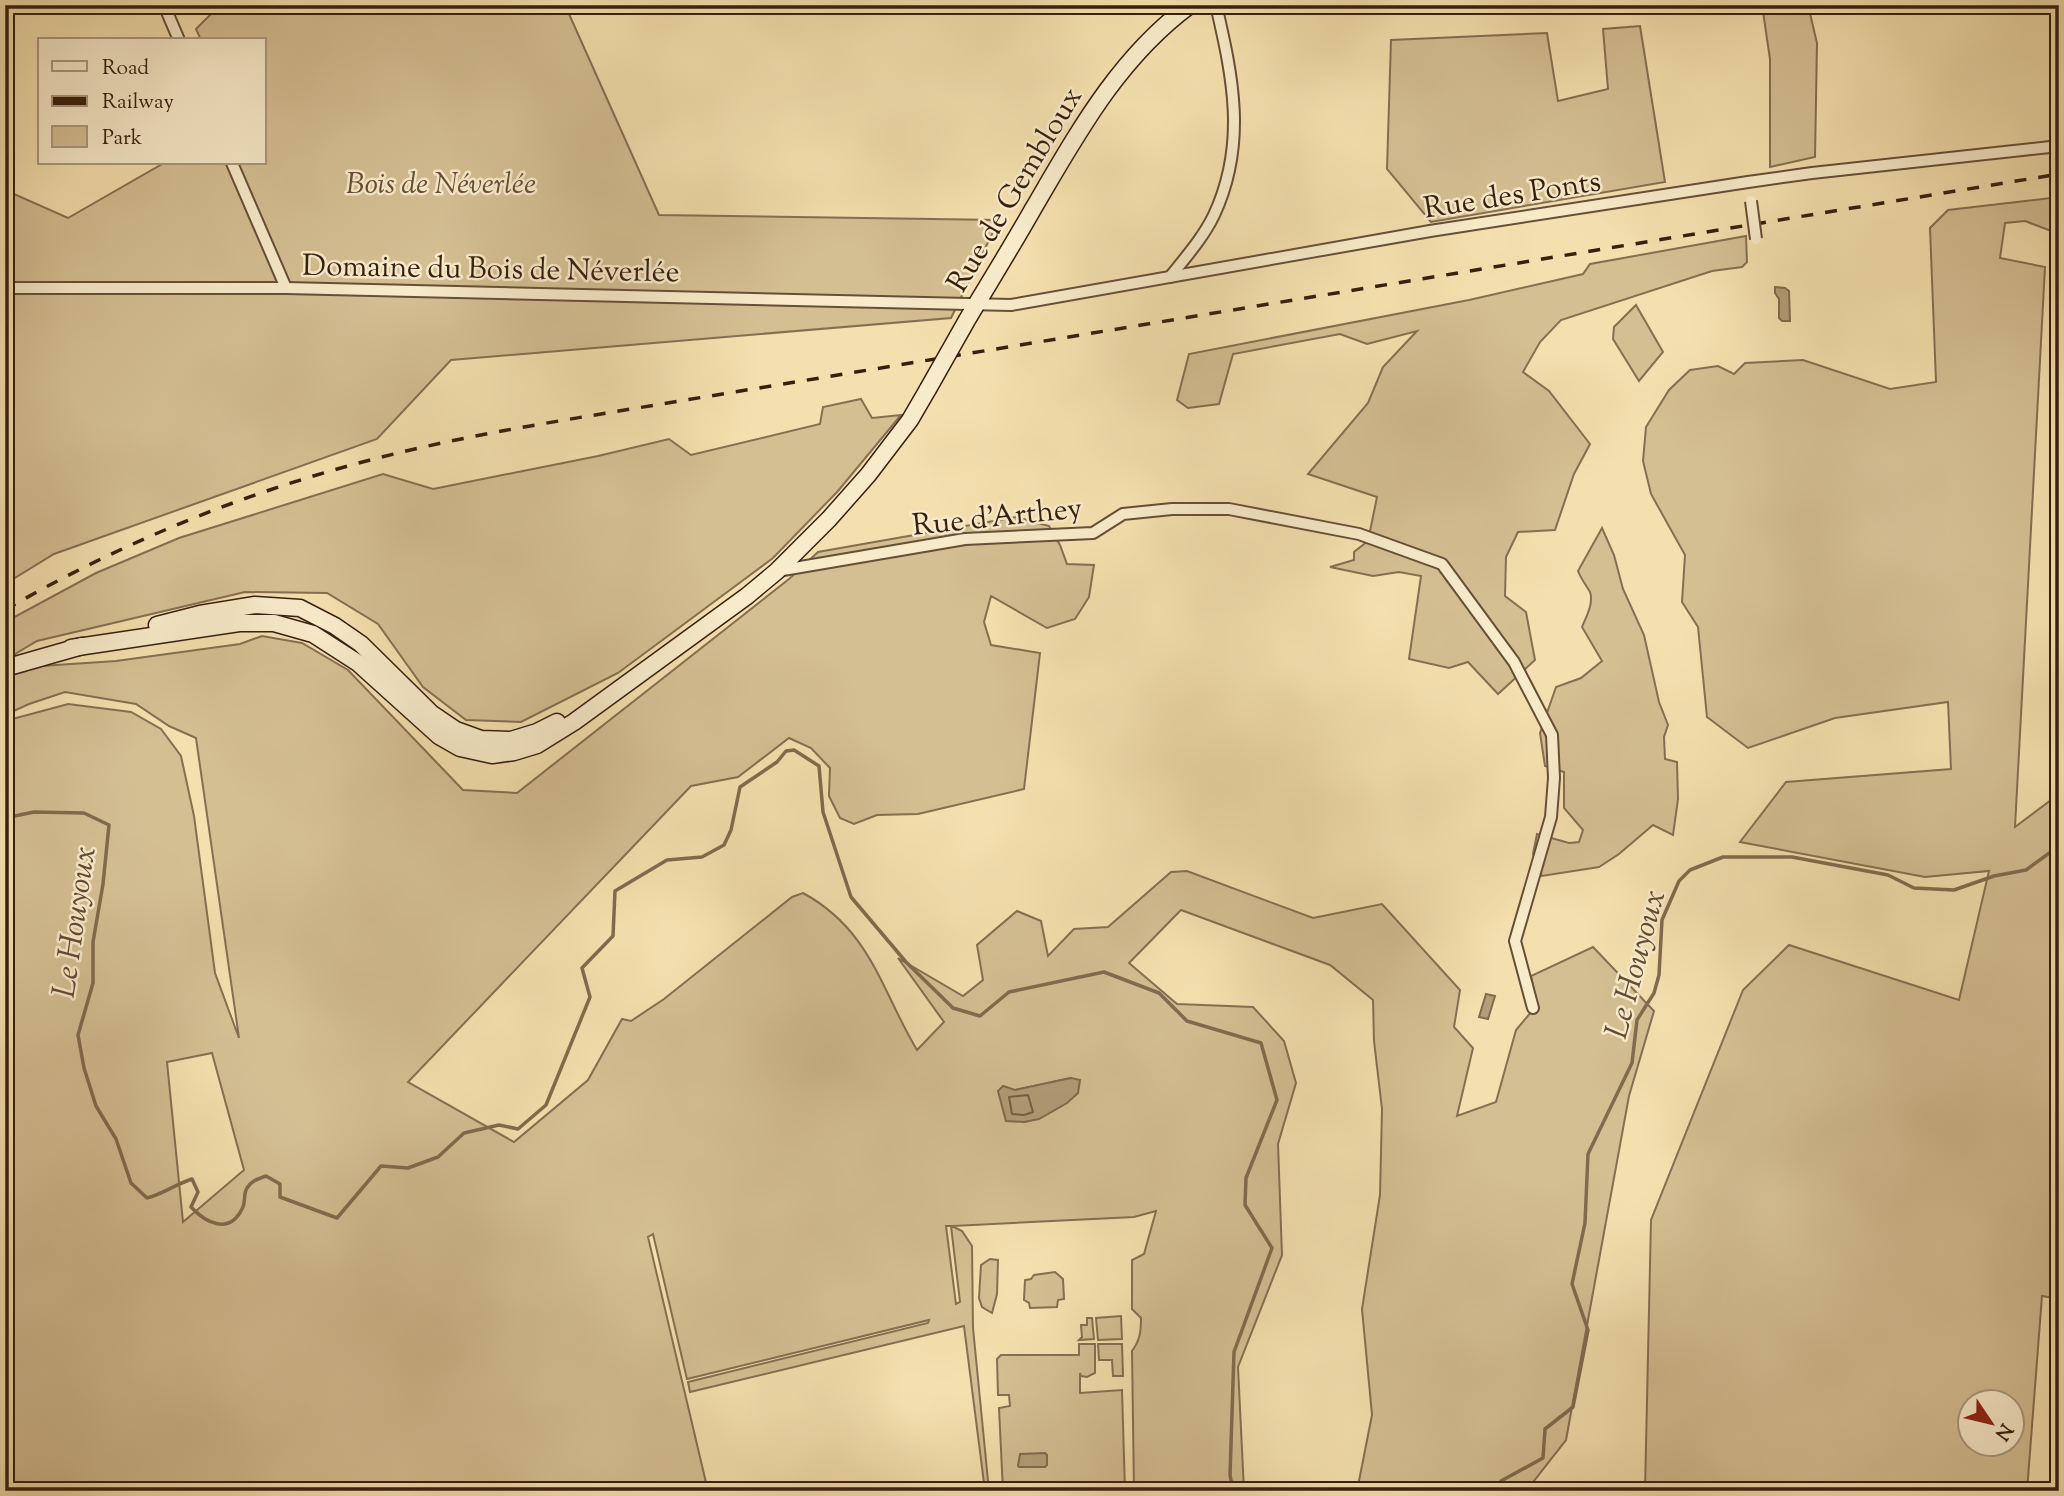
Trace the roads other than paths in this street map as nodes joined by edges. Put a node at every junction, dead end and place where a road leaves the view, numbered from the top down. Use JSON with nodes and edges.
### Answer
{"nodes":[{"id":1,"x":163,"y":5,"type":"edge"},
{"id":2,"x":1189,"y":5,"type":"edge"},
{"id":3,"x":1216,"y":5,"type":"edge"},
{"id":4,"x":178,"y":38,"type":"edge"},
{"id":5,"x":2059,"y":146,"type":"edge"},
{"id":6,"x":232,"y":164,"type":"edge"},
{"id":7,"x":1748,"y":182,"type":"junction"},
{"id":8,"x":1756,"y":239,"type":"dead end"},
{"id":9,"x":1170,"y":277,"type":"junction"},
{"id":10,"x":5,"y":288,"type":"edge"},
{"id":11,"x":286,"y":288,"type":"junction"},
{"id":12,"x":976,"y":304,"type":"junction"},
{"id":13,"x":777,"y":571,"type":"junction"},
{"id":14,"x":5,"y":668,"type":"edge"},
{"id":15,"x":1533,"y":1008,"type":"dead end"}],
"edges":[{"from":1,"to":4,"type":"street"},
{"from":2,"to":12,"type":"main road","name":"Rue de Gembloux"},
{"from":3,"to":9,"type":"street"},
{"from":5,"to":7,"type":"street","name":"Rue des Ponts"},
{"from":6,"to":11,"type":"street"},
{"from":7,"to":8,"type":"street","bridge":true},
{"from":7,"to":9,"type":"street","name":"Rue des Ponts"},
{"from":9,"to":12,"type":"street","name":"Rue des Ponts"},
{"from":10,"to":11,"type":"street","name":"Domaine du Bois de Néverlée"},
{"from":11,"to":12,"type":"street","name":"Domaine du Bois de Néverlée"},
{"from":12,"to":13,"type":"main road","name":"Rue de Gembloux","bridge":true},
{"from":13,"to":14,"type":"main road","name":"Rue de Gembloux"},
{"from":13,"to":15,"type":"street","name":"Rue d'Arthey"}]}
